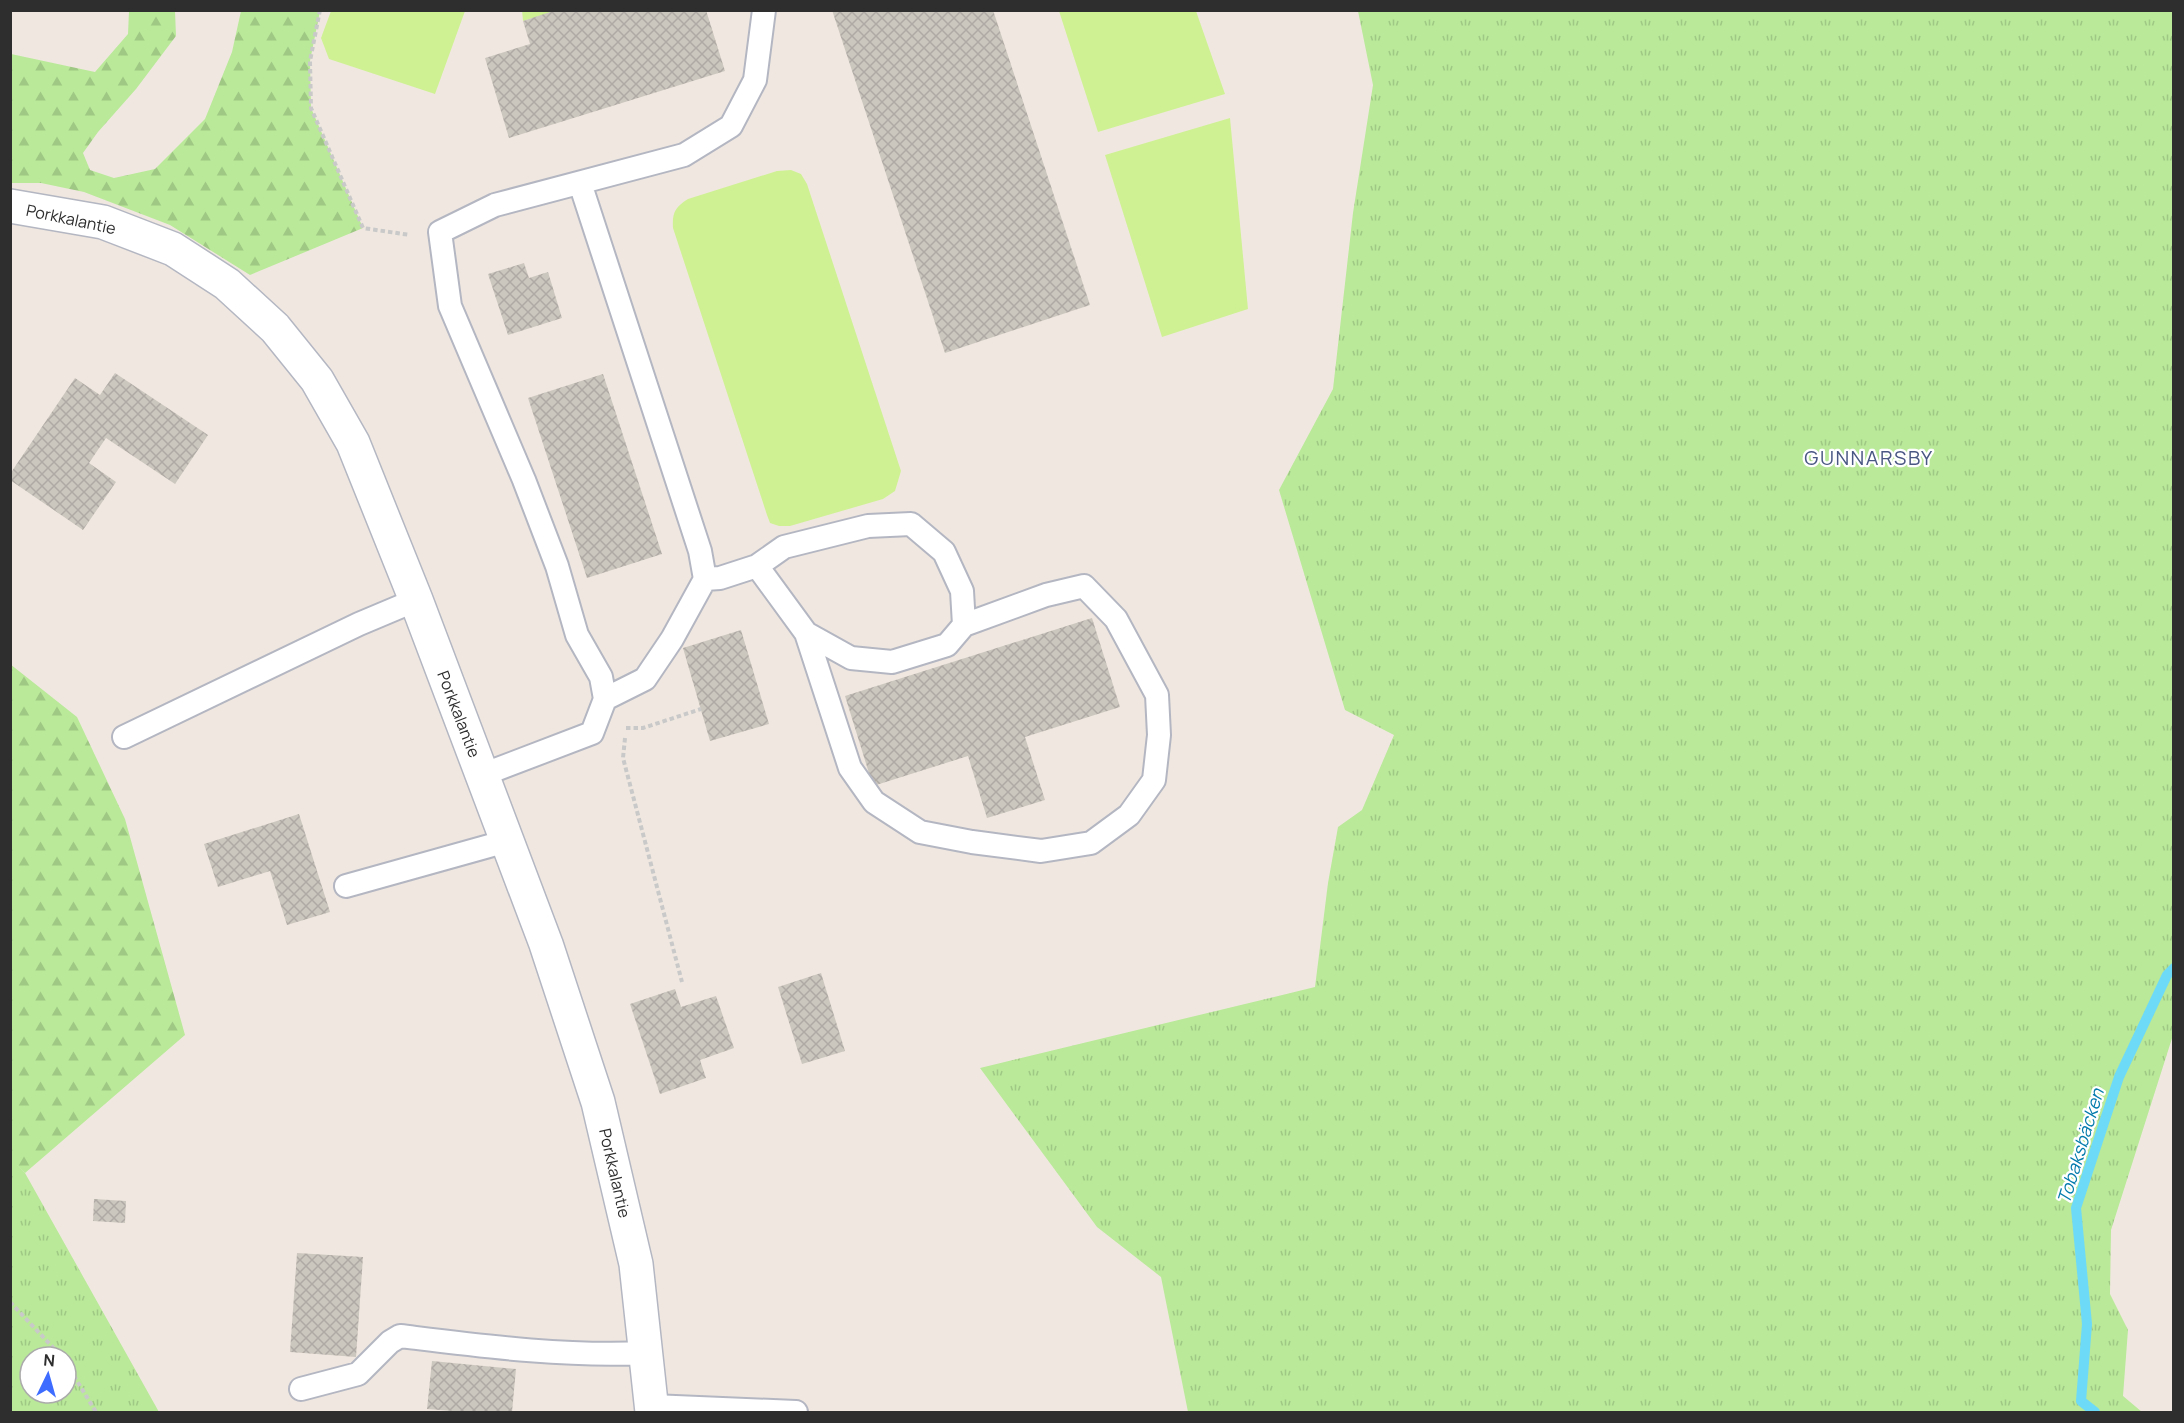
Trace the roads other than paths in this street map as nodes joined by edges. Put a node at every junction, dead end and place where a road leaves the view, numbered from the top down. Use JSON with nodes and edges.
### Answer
{"nodes":[{"id":1,"x":764,"y":10,"type":"edge"},
{"id":2,"x":580,"y":183,"type":"junction"},
{"id":3,"x":10,"y":207,"type":"edge"},
{"id":4,"x":758,"y":566,"type":"junction"},
{"id":5,"x":705,"y":579,"type":"junction"},
{"id":6,"x":416,"y":600,"type":"junction"},
{"id":7,"x":964,"y":625,"type":"junction"},
{"id":8,"x":806,"y":633,"type":"junction"},
{"id":9,"x":605,"y":699,"type":"junction"},
{"id":10,"x":124,"y":737,"type":"dead end"},
{"id":11,"x":482,"y":775,"type":"junction"},
{"id":12,"x":507,"y":841,"type":"junction"},
{"id":13,"x":346,"y":886,"type":"dead end"},
{"id":14,"x":646,"y":1353,"type":"junction"},
{"id":15,"x":301,"y":1389,"type":"dead end"},
{"id":16,"x":652,"y":1409,"type":"edge"},
{"id":17,"x":796,"y":1413,"type":"edge"}],
"edges":[{"from":1,"to":2,"type":"lane"},
{"from":2,"to":5,"type":"lane"},
{"from":2,"to":9,"type":"lane"},
{"from":3,"to":6,"type":"street","name":"Porkkalantie"},
{"from":4,"to":5,"type":"lane"},
{"from":4,"to":7,"type":"lane"},
{"from":4,"to":8,"type":"lane"},
{"from":5,"to":9,"type":"lane"},
{"from":6,"to":10,"type":"lane"},
{"from":6,"to":11,"type":"street","name":"Porkkalantie"},
{"from":7,"to":8,"type":"lane"},
{"from":7,"to":8,"type":"lane"},
{"from":9,"to":11,"type":"lane"},
{"from":11,"to":12,"type":"street","name":"Porkkalantie"},
{"from":12,"to":13,"type":"lane"},
{"from":12,"to":14,"type":"street","name":"Porkkalantie"},
{"from":14,"to":15,"type":"lane"},
{"from":14,"to":16,"type":"street","name":"Porkkalantie"},
{"from":16,"to":17,"type":"lane"}]}
